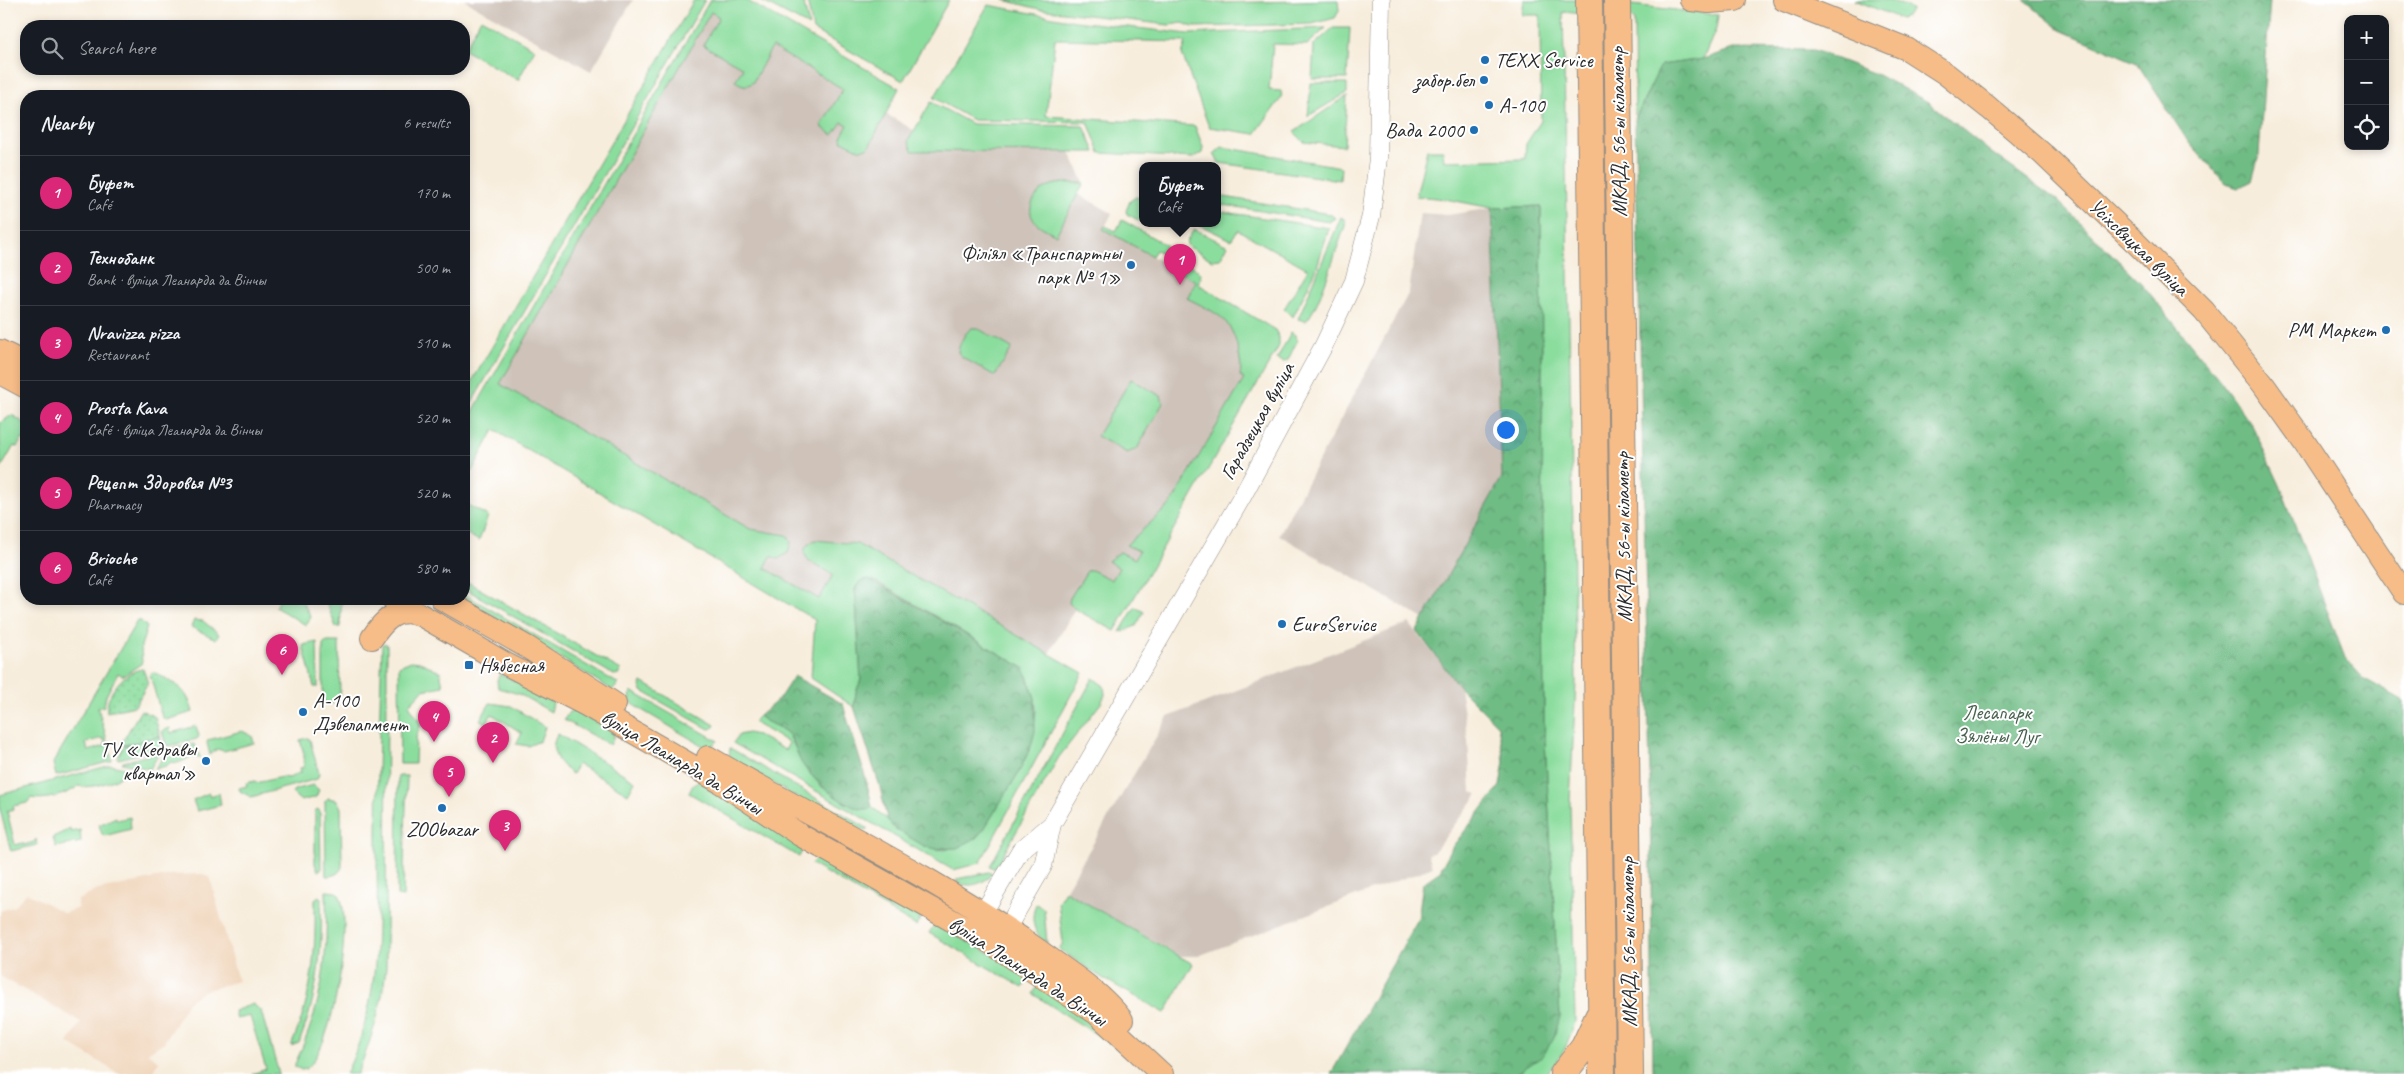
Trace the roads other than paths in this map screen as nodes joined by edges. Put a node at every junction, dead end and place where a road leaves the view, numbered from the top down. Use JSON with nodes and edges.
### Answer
{"nodes":[{"id":1,"x":1381,"y":0,"type":"edge"},
{"id":2,"x":1589,"y":0,"type":"edge"},
{"id":3,"x":1617,"y":0,"type":"edge"},
{"id":4,"x":1691,"y":0,"type":"edge"},
{"id":5,"x":1735,"y":0,"type":"edge"},
{"id":6,"x":1784,"y":0,"type":"edge"},
{"id":7,"x":0,"y":351,"type":"edge"},
{"id":8,"x":20,"y":361,"type":"edge"},
{"id":9,"x":0,"y":373,"type":"edge"},
{"id":10,"x":20,"y":384,"type":"edge"},
{"id":11,"x":2404,"y":593,"type":"edge"},
{"id":12,"x":403,"y":605,"type":"edge"},
{"id":13,"x":453,"y":605,"type":"edge"},
{"id":14,"x":423,"y":617,"type":"junction"},
{"id":15,"x":372,"y":638,"type":"dead end"},
{"id":16,"x":1052,"y":824,"type":"junction"},
{"id":17,"x":983,"y":913,"type":"junction"},
{"id":18,"x":1007,"y":928,"type":"junction"},
{"id":19,"x":985,"y":939,"type":"junction"},
{"id":20,"x":1600,"y":1012,"type":"junction"},
{"id":21,"x":1162,"y":1074,"type":"edge"},
{"id":22,"x":1563,"y":1074,"type":"edge"},
{"id":23,"x":1602,"y":1074,"type":"edge"},
{"id":24,"x":1630,"y":1074,"type":"edge"}],
"edges":[{"from":1,"to":16,"type":"street","name":"Гарадзецкая вуліца"},
{"from":2,"to":20,"type":"highway","name":"МКАД, 56-ы кіламетр"},
{"from":3,"to":24,"type":"highway","name":"МКАД, 56-ы кіламетр"},
{"from":4,"to":5,"type":"main road"},
{"from":6,"to":11,"type":"main road","name":"Усіхсвяцкая вуліца"},
{"from":7,"to":8,"type":"main road"},
{"from":9,"to":10,"type":"main road"},
{"from":12,"to":14,"type":"main road","name":"вуліца Леанарда да Вінчы"},
{"from":13,"to":17,"type":"main road","name":"вуліца Леанарда да Вінчы"},
{"from":14,"to":15,"type":"main road"},
{"from":14,"to":19,"type":"main road","name":"вуліца Леанарда да Вінчы"},
{"from":16,"to":17,"type":"street","name":"Гарадзецкая вуліца"},
{"from":16,"to":18,"type":"street","name":"Гарадзецкая вуліца"},
{"from":17,"to":18,"type":"main road","name":"вуліца Леанарда да Вінчы"},
{"from":17,"to":19,"type":"street"},
{"from":18,"to":19,"type":"street"},
{"from":18,"to":21,"type":"main road","name":"вуліца Леанарда да Вінчы"},
{"from":19,"to":21,"type":"main road","name":"вуліца Леанарда да Вінчы"},
{"from":20,"to":22,"type":"highway"},
{"from":20,"to":23,"type":"highway","name":"МКАД, 56-ы кіламетр"}]}
